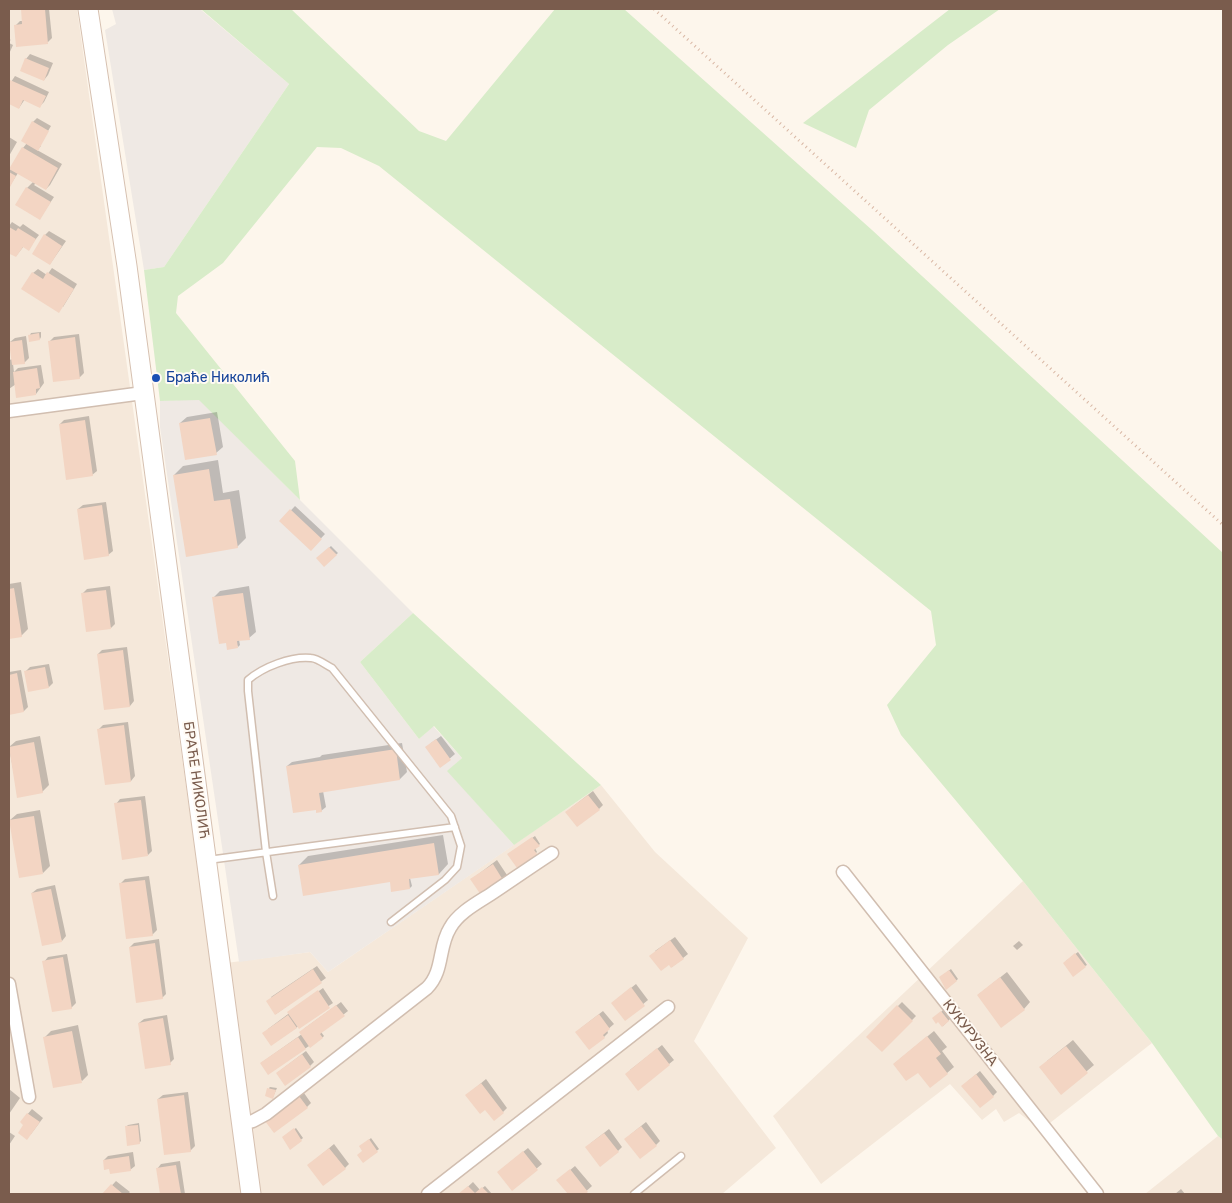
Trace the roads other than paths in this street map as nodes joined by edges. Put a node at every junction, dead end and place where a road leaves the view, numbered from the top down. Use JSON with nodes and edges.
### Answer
{"nodes":[{"id":1,"x":88,"y":9,"type":"edge"},
{"id":2,"x":143,"y":393,"type":"junction"},
{"id":3,"x":9,"y":411,"type":"edge"},
{"id":4,"x":455,"y":827,"type":"junction"},
{"id":5,"x":266,"y":852,"type":"junction"},
{"id":6,"x":552,"y":853,"type":"dead end"},
{"id":7,"x":206,"y":860,"type":"junction"},
{"id":8,"x":843,"y":872,"type":"dead end"},
{"id":9,"x":273,"y":896,"type":"dead end"},
{"id":10,"x":391,"y":922,"type":"dead end"},
{"id":11,"x":9,"y":984,"type":"edge"},
{"id":12,"x":668,"y":1007,"type":"dead end"},
{"id":13,"x":29,"y":1097,"type":"dead end"},
{"id":14,"x":242,"y":1124,"type":"junction"},
{"id":15,"x":681,"y":1156,"type":"dead end"},
{"id":16,"x":251,"y":1194,"type":"edge"},
{"id":17,"x":428,"y":1194,"type":"edge"},
{"id":18,"x":634,"y":1194,"type":"edge"},
{"id":19,"x":1097,"y":1194,"type":"edge"}],
"edges":[{"from":1,"to":2,"type":"main road","name":"БРАЋЕ НИКОЛИЋ"},
{"from":2,"to":3,"type":"street"},
{"from":2,"to":7,"type":"main road","name":"БРАЋЕ НИКОЛИЋ"},
{"from":4,"to":5,"type":"lane"},
{"from":4,"to":5,"type":"lane"},
{"from":4,"to":10,"type":"lane"},
{"from":5,"to":7,"type":"lane"},
{"from":5,"to":9,"type":"lane"},
{"from":6,"to":14,"type":"street"},
{"from":7,"to":14,"type":"main road","name":"БРАЋЕ НИКОЛИЋ"},
{"from":8,"to":19,"type":"street","name":"КУКУРУЗНА"},
{"from":11,"to":13,"type":"street"},
{"from":12,"to":17,"type":"street"},
{"from":14,"to":16,"type":"main road","name":"БРАЋЕ НИКОЛИЋ"},
{"from":15,"to":18,"type":"lane"}]}
